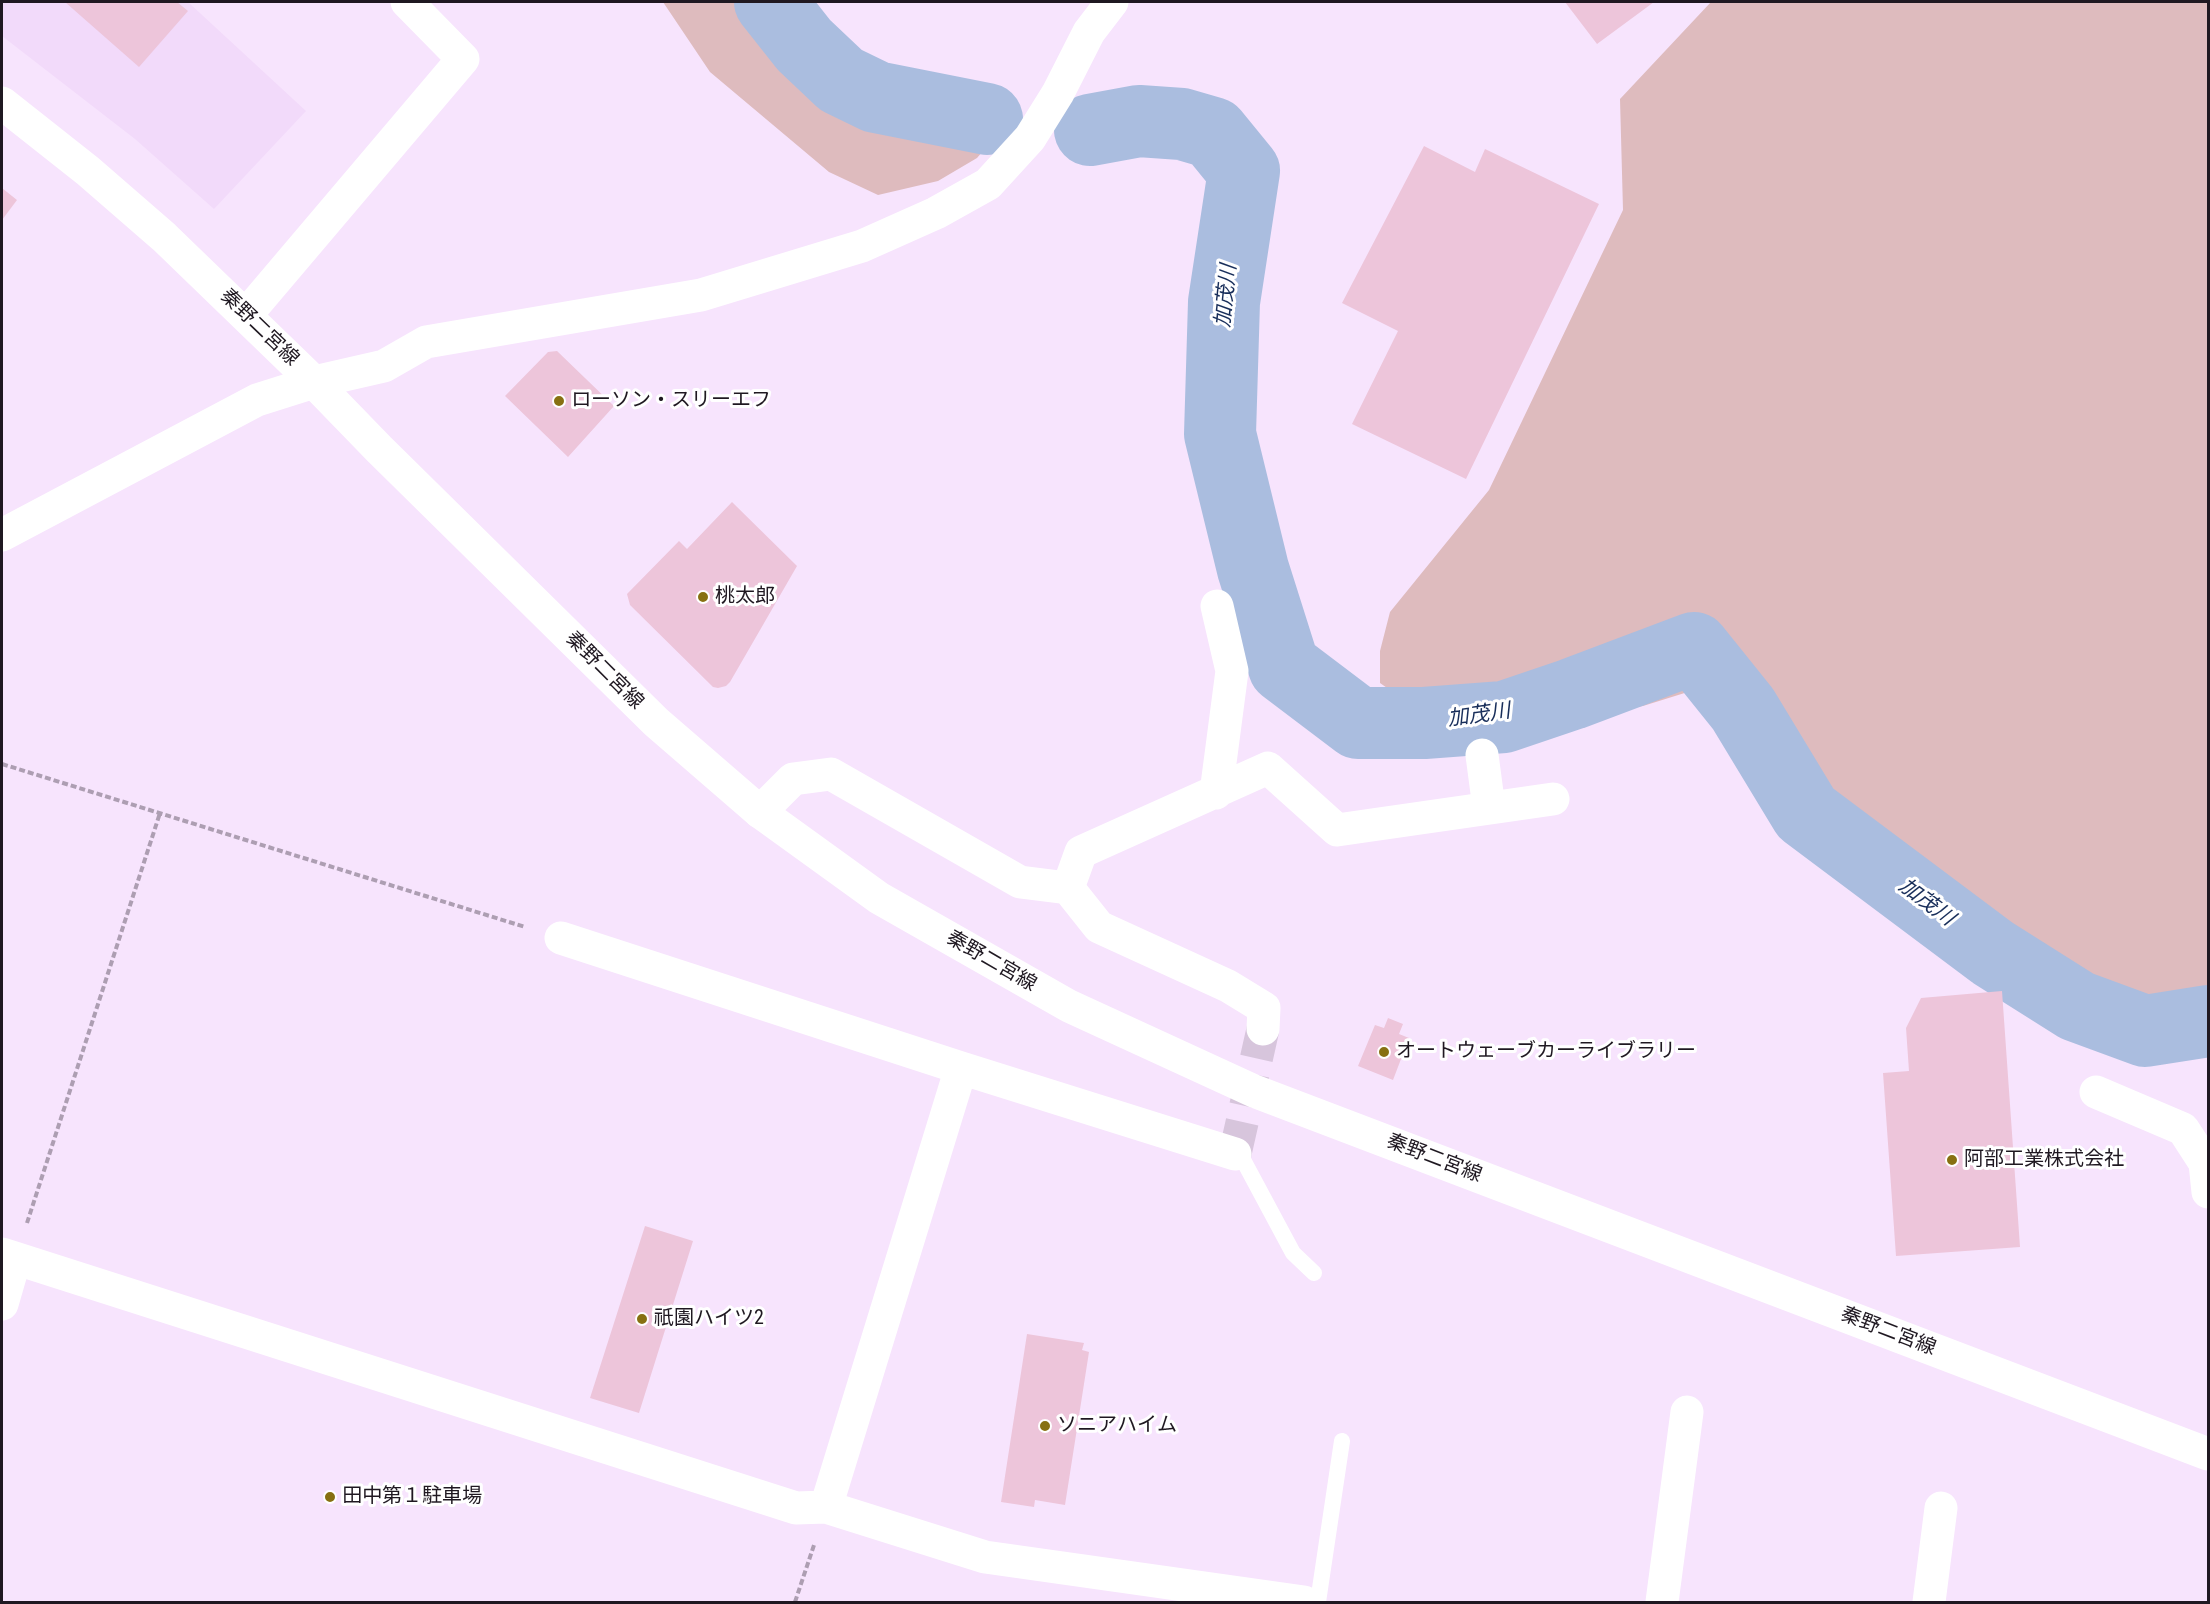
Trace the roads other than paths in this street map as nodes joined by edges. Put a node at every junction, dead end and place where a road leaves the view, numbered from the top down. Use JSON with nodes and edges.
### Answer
{"nodes":[{"id":1,"x":407,"y":2,"type":"edge"},
{"id":2,"x":1112,"y":2,"type":"edge"},
{"id":3,"x":2,"y":103,"type":"edge"},
{"id":4,"x":246,"y":315,"type":"junction"},
{"id":5,"x":314,"y":382,"type":"junction"},
{"id":6,"x":2,"y":535,"type":"edge"},
{"id":7,"x":1217,"y":606,"type":"dead end"},
{"id":8,"x":1482,"y":755,"type":"dead end"},
{"id":9,"x":1216,"y":793,"type":"junction"},
{"id":10,"x":1553,"y":799,"type":"dead end"},
{"id":11,"x":1489,"y":808,"type":"junction"},
{"id":12,"x":760,"y":812,"type":"junction"},
{"id":13,"x":1068,"y":888,"type":"junction"},
{"id":14,"x":561,"y":938,"type":"road end"},
{"id":15,"x":1263,"y":1029,"type":"tunnel mouth"},
{"id":16,"x":961,"y":1068,"type":"junction"},
{"id":17,"x":2096,"y":1092,"type":"dead end"},
{"id":18,"x":1235,"y":1154,"type":"joint"},
{"id":19,"x":2208,"y":1192,"type":"edge"},
{"id":20,"x":8,"y":1257,"type":"edge"},
{"id":21,"x":1314,"y":1273,"type":"dead end"},
{"id":22,"x":2,"y":1304,"type":"edge"},
{"id":23,"x":1687,"y":1412,"type":"dead end"},
{"id":24,"x":1342,"y":1441,"type":"dead end"},
{"id":25,"x":2208,"y":1454,"type":"edge"},
{"id":26,"x":826,"y":1507,"type":"junction"},
{"id":27,"x":1941,"y":1508,"type":"dead end"},
{"id":28,"x":1304,"y":1602,"type":"edge"},
{"id":29,"x":1318,"y":1602,"type":"edge"},
{"id":30,"x":1662,"y":1602,"type":"edge"},
{"id":31,"x":1929,"y":1602,"type":"edge"}],
"edges":[{"from":1,"to":4,"type":"street"},
{"from":2,"to":5,"type":"street"},
{"from":3,"to":4,"type":"street","name":"秦野二宮線"},
{"from":4,"to":5,"type":"street","name":"秦野二宮線"},
{"from":5,"to":6,"type":"street"},
{"from":5,"to":12,"type":"street","name":"秦野二宮線"},
{"from":7,"to":9,"type":"street"},
{"from":8,"to":11,"type":"street"},
{"from":9,"to":11,"type":"street"},
{"from":9,"to":13,"type":"street"},
{"from":10,"to":11,"type":"street"},
{"from":12,"to":13,"type":"street"},
{"from":12,"to":25,"type":"street","name":"秦野二宮線"},
{"from":13,"to":15,"type":"street"},
{"from":14,"to":16,"type":"street"},
{"from":16,"to":18,"type":"street"},
{"from":16,"to":26,"type":"street"},
{"from":17,"to":19,"type":"street"},
{"from":18,"to":21,"type":"lane"},
{"from":20,"to":22,"type":"street"},
{"from":20,"to":26,"type":"street"},
{"from":23,"to":30,"type":"street"},
{"from":24,"to":29,"type":"lane"},
{"from":26,"to":28,"type":"street"},
{"from":27,"to":31,"type":"street"}]}
